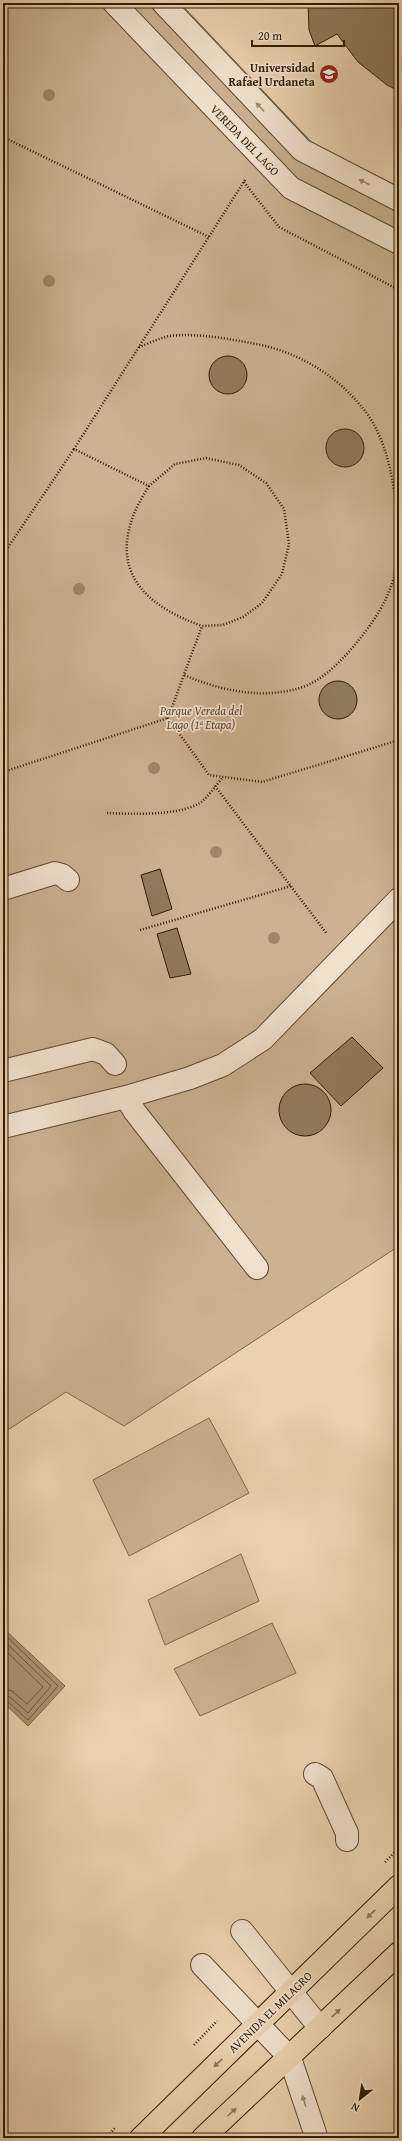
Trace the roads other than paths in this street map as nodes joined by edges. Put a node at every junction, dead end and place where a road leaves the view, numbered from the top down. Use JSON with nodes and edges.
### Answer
{"nodes":[{"id":1,"x":114,"y":3,"type":"edge"},
{"id":2,"x":163,"y":3,"type":"edge"},
{"id":3,"x":399,"y":200,"type":"edge"},
{"id":4,"x":399,"y":244,"type":"edge"},
{"id":5,"x":68,"y":880,"type":"dead end"},
{"id":6,"x":3,"y":889,"type":"edge"},
{"id":7,"x":399,"y":899,"type":"edge"},
{"id":8,"x":115,"y":1064,"type":"dead end"},
{"id":9,"x":3,"y":1071,"type":"edge"},
{"id":10,"x":126,"y":1097,"type":"junction"},
{"id":11,"x":3,"y":1127,"type":"edge"},
{"id":12,"x":257,"y":1268,"type":"dead end"},
{"id":13,"x":315,"y":1774,"type":"dead end"},
{"id":14,"x":347,"y":1840,"type":"dead end"},
{"id":15,"x":399,"y":1886,"type":"edge"},
{"id":16,"x":242,"y":1931,"type":"dead end"},
{"id":17,"x":399,"y":1953,"type":"edge"},
{"id":18,"x":202,"y":1965,"type":"dead end"},
{"id":19,"x":292,"y":1991,"type":"junction"},
{"id":20,"x":258,"y":2023,"type":"junction"},
{"id":21,"x":320,"y":2028,"type":"junction"},
{"id":22,"x":290,"y":2058,"type":"junction"},
{"id":23,"x":141,"y":2138,"type":"edge"},
{"id":24,"x":203,"y":2138,"type":"edge"},
{"id":25,"x":314,"y":2138,"type":"edge"}],
"edges":[{"from":1,"to":4,"type":"street","name":"VEREDA DEL LAGO"},
{"from":3,"to":2,"type":"street","one_way":true},
{"from":5,"to":6,"type":"street"},
{"from":7,"to":10,"type":"street"},
{"from":8,"to":9,"type":"street"},
{"from":10,"to":11,"type":"street"},
{"from":10,"to":12,"type":"street"},
{"from":13,"to":14,"type":"street"},
{"from":15,"to":19,"type":"main road","name":"AVENIDA EL MILAGRO","one_way":true},
{"from":16,"to":19,"type":"street"},
{"from":21,"to":17,"type":"main road","one_way":true},
{"from":18,"to":20,"type":"street"},
{"from":19,"to":20,"type":"main road","name":"AVENIDA EL MILAGRO"},
{"from":19,"to":21,"type":"street"},
{"from":20,"to":22,"type":"street"},
{"from":20,"to":23,"type":"main road","name":"AVENIDA EL MILAGRO","one_way":true},
{"from":21,"to":22,"type":"main road"},
{"from":24,"to":22,"type":"main road","one_way":true},
{"from":25,"to":22,"type":"street","one_way":true}]}
